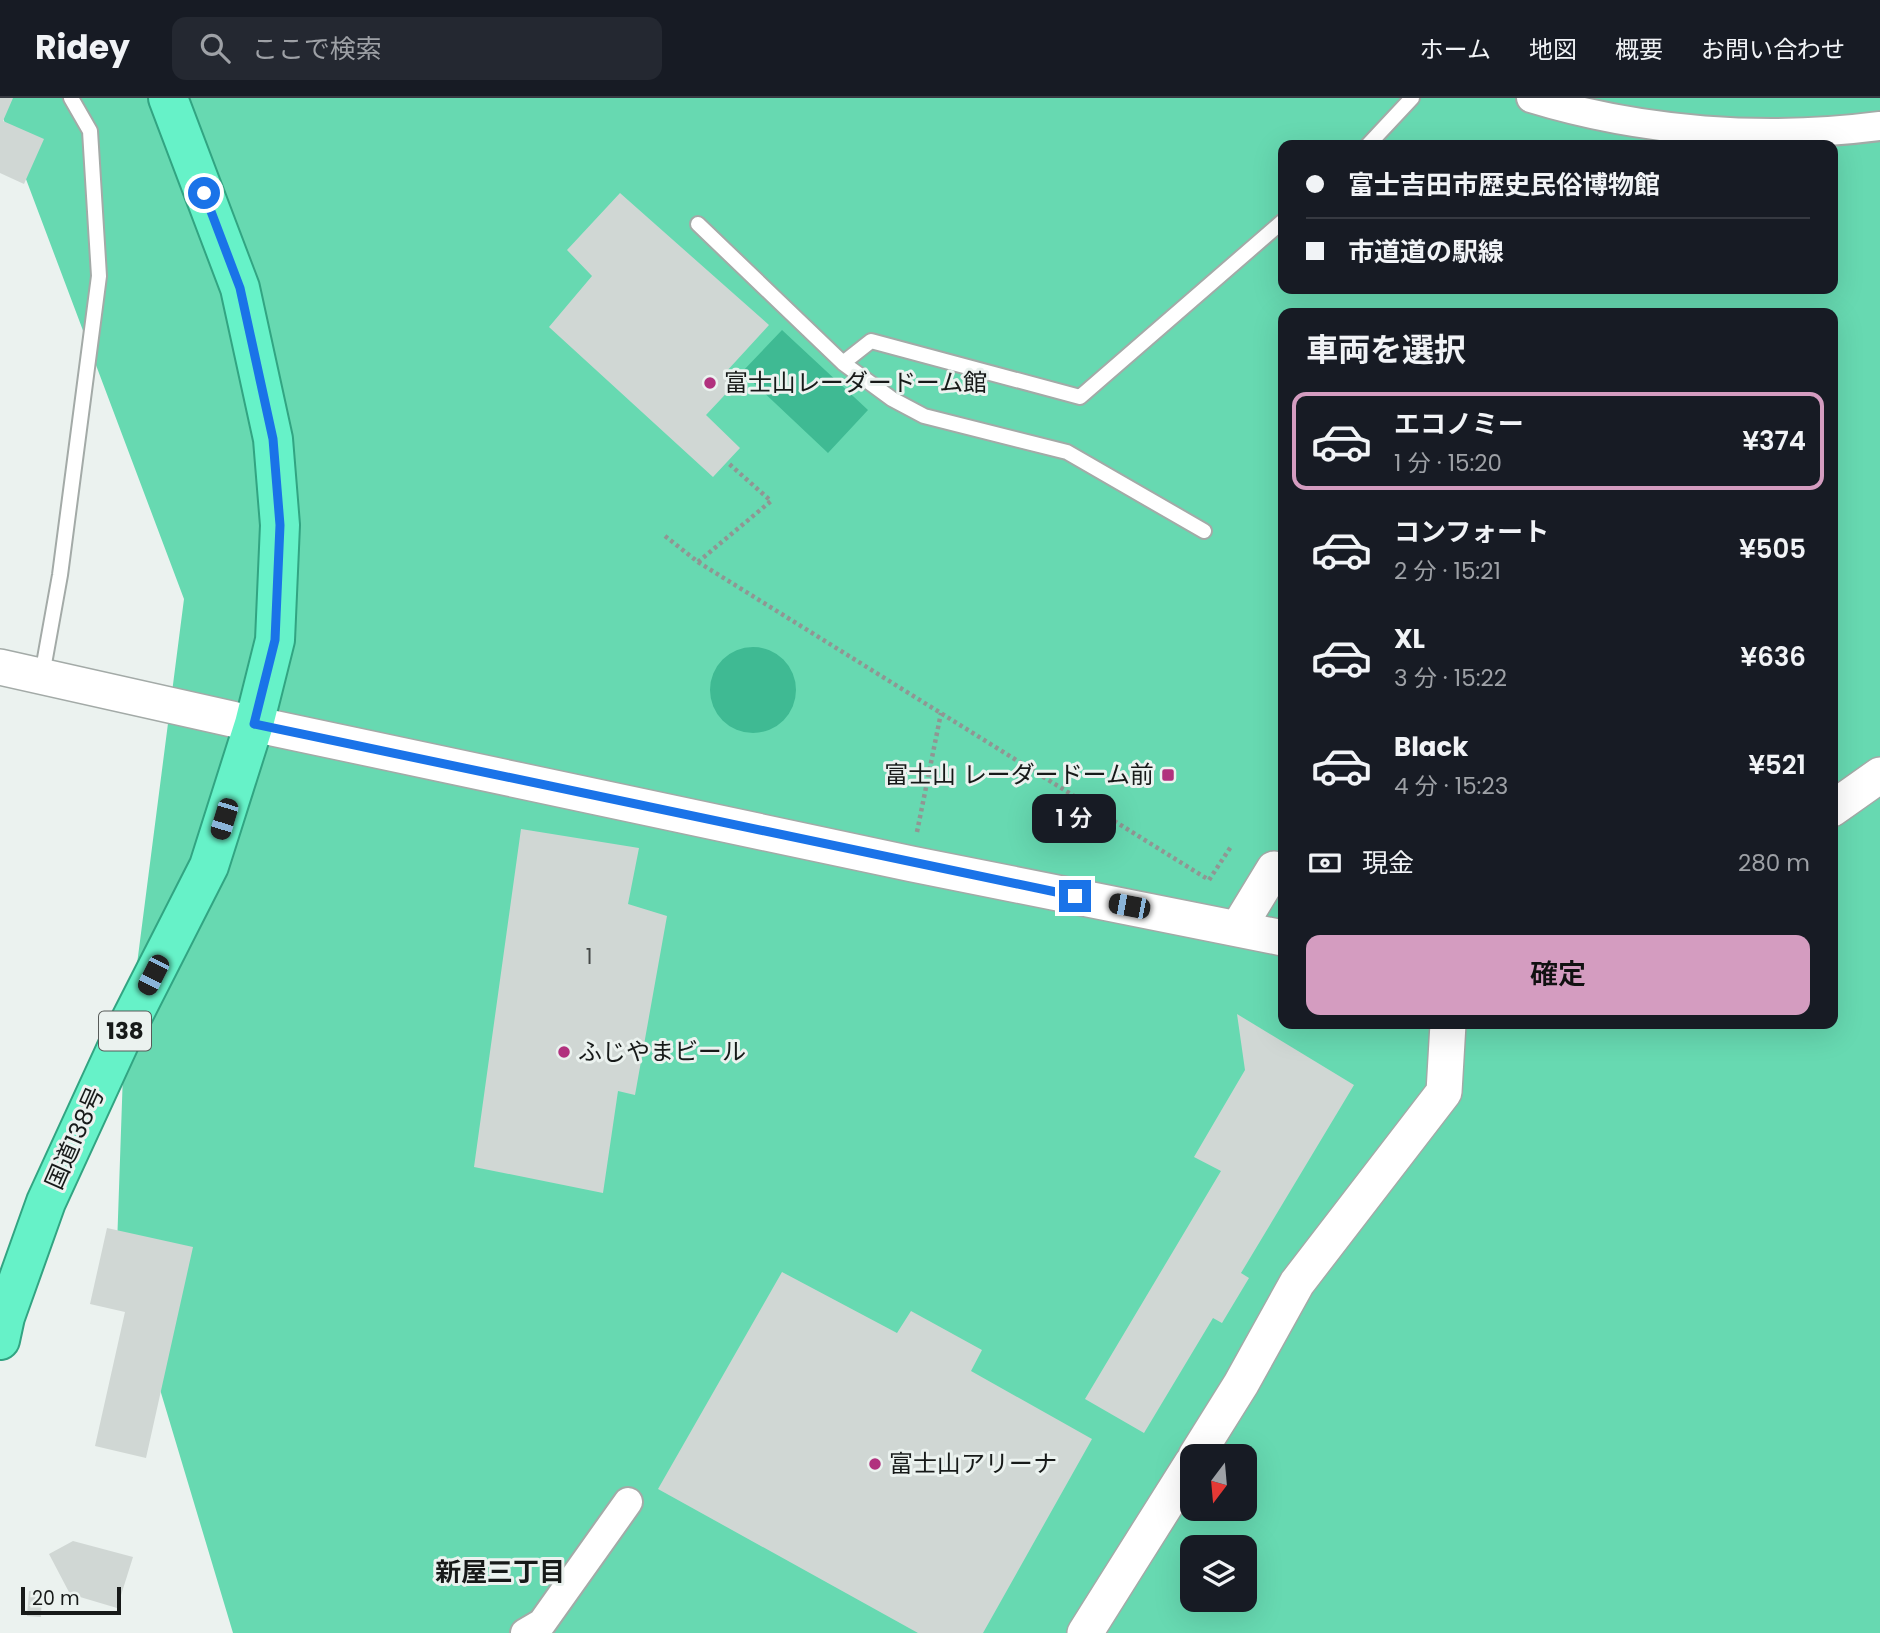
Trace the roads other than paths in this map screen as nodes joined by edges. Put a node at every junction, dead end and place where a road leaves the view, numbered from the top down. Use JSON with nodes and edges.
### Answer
{"nodes":[{"id":1,"x":71,"y":98,"type":"edge"},
{"id":2,"x":168,"y":98,"type":"edge"},
{"id":3,"x":1412,"y":98,"type":"edge"},
{"id":4,"x":1531,"y":98,"type":"edge"},
{"id":5,"x":1880,"y":126,"type":"edge"},
{"id":6,"x":1372,"y":140,"type":"edge"},
{"id":7,"x":698,"y":225,"type":"dead end"},
{"id":8,"x":1278,"y":225,"type":"edge"},
{"id":9,"x":843,"y":363,"type":"junction"},
{"id":10,"x":1203,"y":531,"type":"dead end"},
{"id":11,"x":0,"y":667,"type":"edge"},
{"id":12,"x":42,"y":677,"type":"junction"},
{"id":13,"x":254,"y":724,"type":"junction"},
{"id":14,"x":1880,"y":775,"type":"edge"},
{"id":15,"x":1838,"y":805,"type":"edge"},
{"id":16,"x":1274,"y":869,"type":"dead end"},
{"id":17,"x":1238,"y":928,"type":"junction"},
{"id":18,"x":1278,"y":937,"type":"edge"},
{"id":19,"x":1447,"y":1029,"type":"edge"},
{"id":20,"x":0,"y":1340,"type":"edge"},
{"id":21,"x":1204,"y":1444,"type":"edge"},
{"id":22,"x":1180,"y":1481,"type":"edge"},
{"id":23,"x":628,"y":1502,"type":"dead end"},
{"id":24,"x":525,"y":1633,"type":"edge"},
{"id":25,"x":1085,"y":1633,"type":"edge"}],
"edges":[{"from":1,"to":12,"type":"lane"},
{"from":2,"to":13,"type":"highway","name":"国道138号","number":"138"},
{"from":3,"to":6,"type":"lane"},
{"from":4,"to":5,"type":"street"},
{"from":7,"to":9,"type":"lane"},
{"from":8,"to":9,"type":"lane"},
{"from":9,"to":10,"type":"lane"},
{"from":11,"to":12,"type":"street"},
{"from":12,"to":13,"type":"street"},
{"from":13,"to":17,"type":"street"},
{"from":13,"to":20,"type":"highway","name":"国道138号","number":"138"},
{"from":14,"to":15,"type":"street"},
{"from":16,"to":17,"type":"street"},
{"from":17,"to":18,"type":"street"},
{"from":19,"to":21,"type":"street"},
{"from":22,"to":25,"type":"street"},
{"from":23,"to":24,"type":"street"}]}
